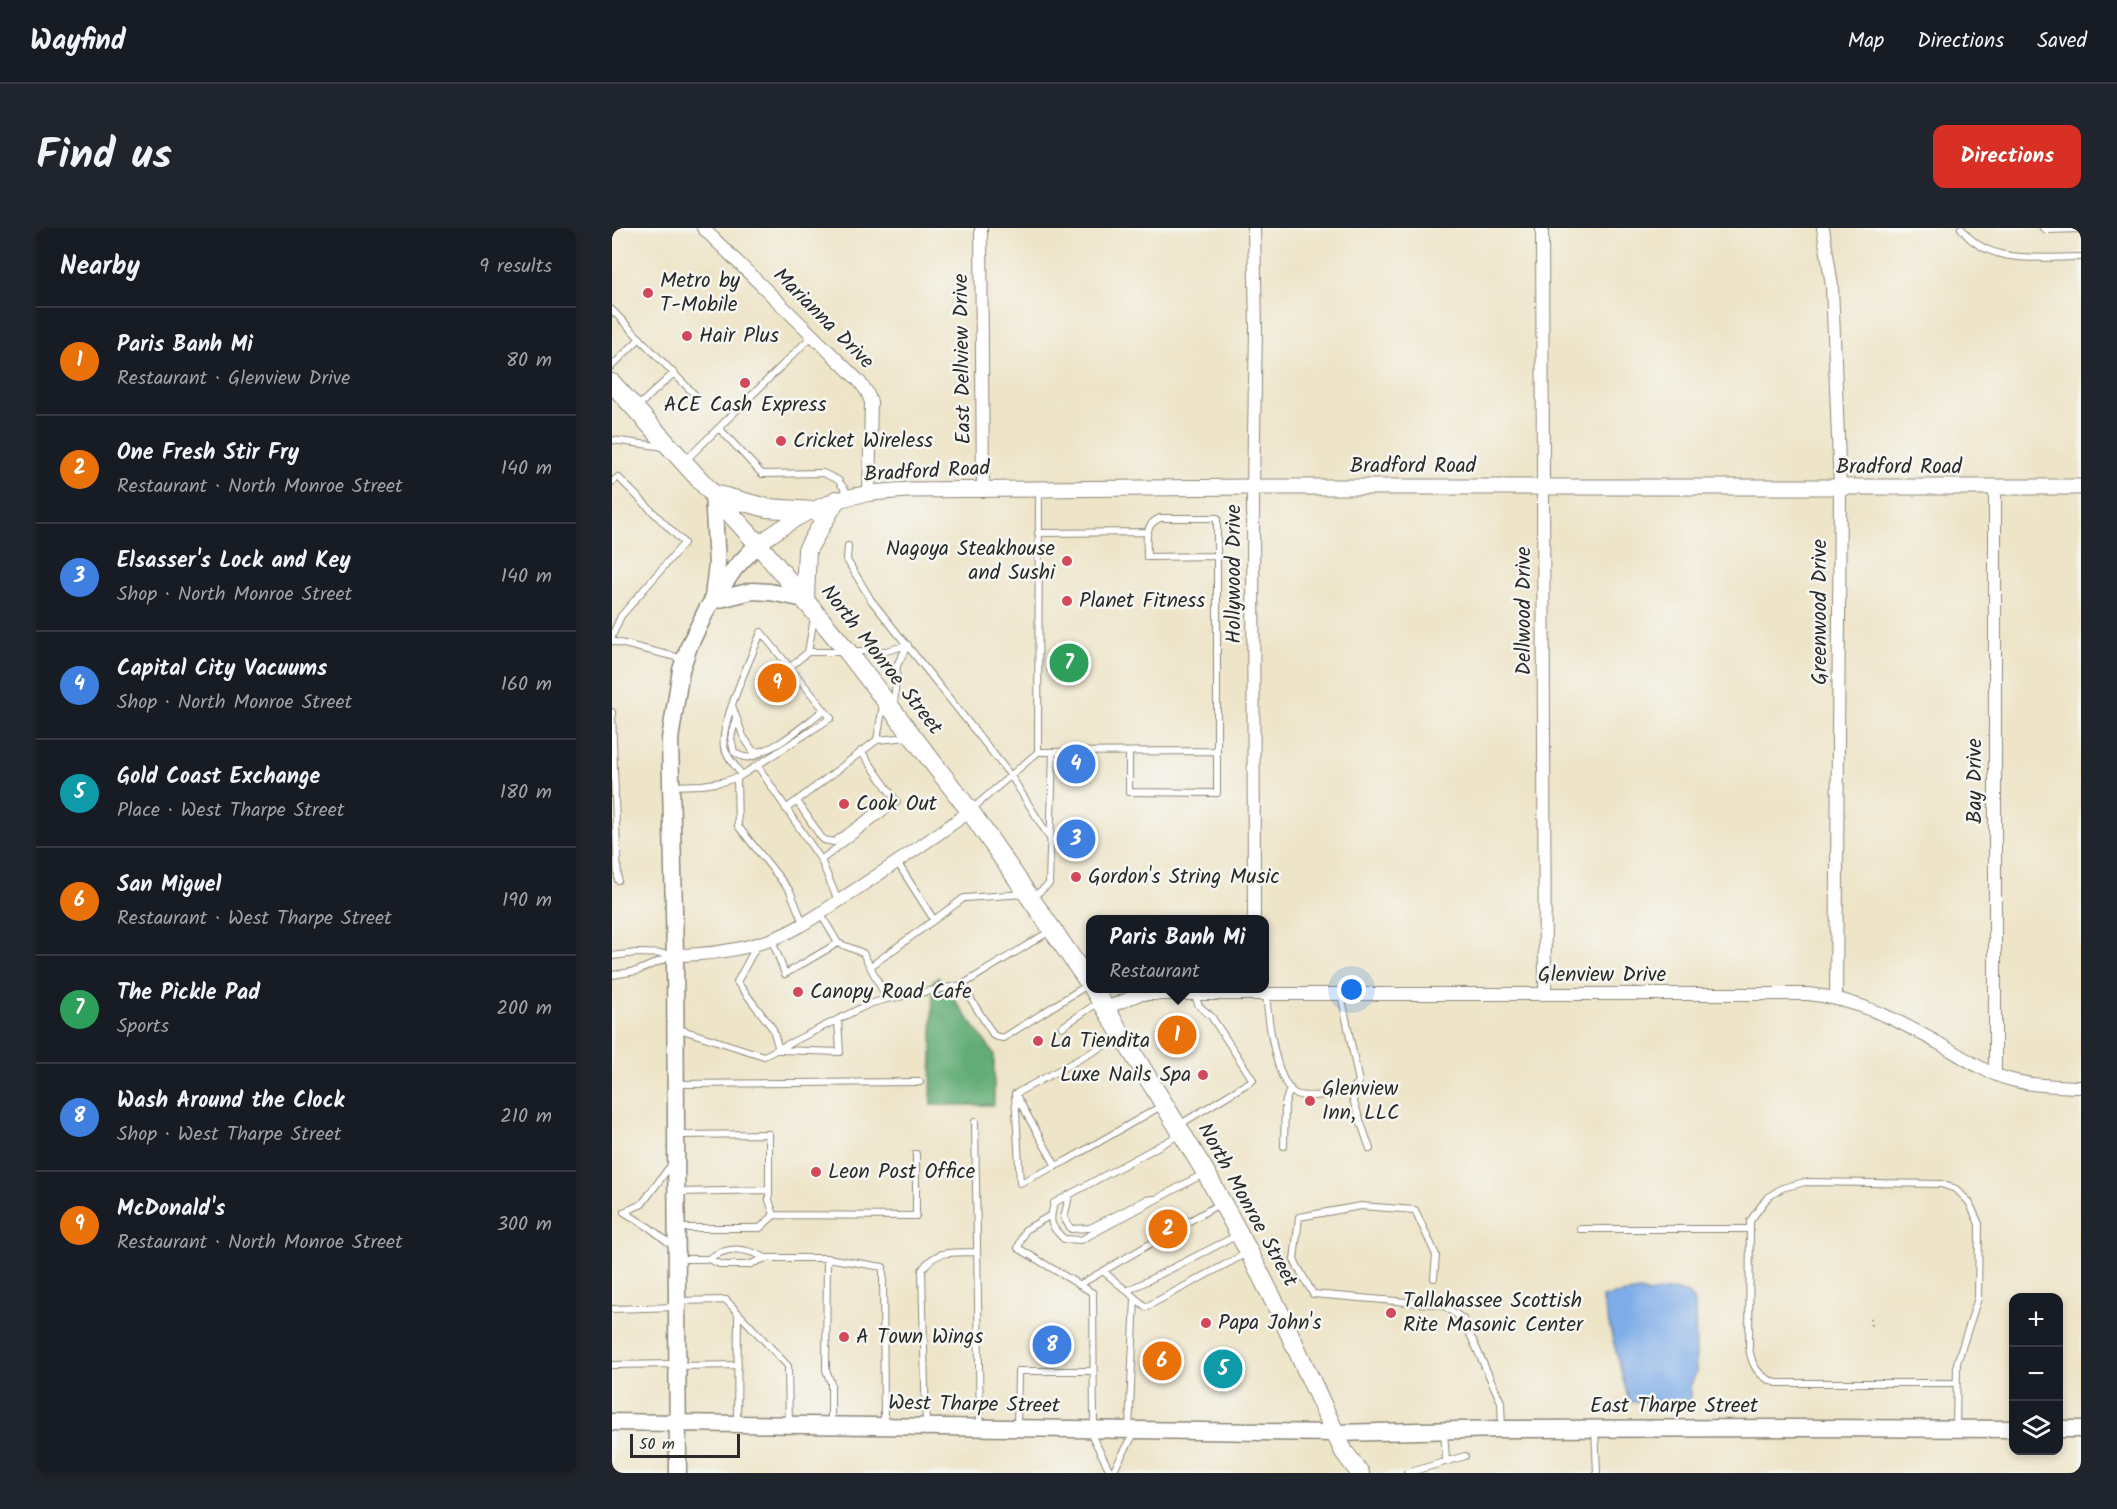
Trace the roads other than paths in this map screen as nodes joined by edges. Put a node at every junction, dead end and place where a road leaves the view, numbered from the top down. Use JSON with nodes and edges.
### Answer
{"nodes":[{"id":1,"x":703,"y":228,"type":"edge"},
{"id":2,"x":981,"y":228,"type":"edge"},
{"id":3,"x":1254,"y":228,"type":"edge"},
{"id":4,"x":1542,"y":228,"type":"edge"},
{"id":5,"x":1823,"y":228,"type":"edge"},
{"id":6,"x":1961,"y":228,"type":"edge"},
{"id":7,"x":2043,"y":228,"type":"edge"},
{"id":8,"x":2081,"y":229,"type":"edge"},
{"id":9,"x":2081,"y":257,"type":"edge"},
{"id":10,"x":612,"y":310,"type":"edge"},
{"id":11,"x":812,"y":336,"type":"junction"},
{"id":12,"x":640,"y":339,"type":"junction"},
{"id":13,"x":612,"y":366,"type":"edge"},
{"id":14,"x":674,"y":373,"type":"junction"},
{"id":15,"x":612,"y":383,"type":"edge"},
{"id":16,"x":696,"y":396,"type":"dead end"},
{"id":17,"x":636,"y":408,"type":"junction"},
{"id":18,"x":719,"y":428,"type":"junction"},
{"id":19,"x":612,"y":440,"type":"edge"},
{"id":20,"x":672,"y":448,"type":"junction"},
{"id":21,"x":685,"y":462,"type":"junction"},
{"id":22,"x":612,"y":483,"type":"edge"},
{"id":23,"x":1254,"y":487,"type":"junction"},
{"id":24,"x":1544,"y":487,"type":"junction"},
{"id":25,"x":1995,"y":487,"type":"junction"},
{"id":26,"x":2081,"y":487,"type":"edge"},
{"id":27,"x":1840,"y":488,"type":"junction"},
{"id":28,"x":983,"y":489,"type":"junction"},
{"id":29,"x":1039,"y":489,"type":"junction"},
{"id":30,"x":713,"y":493,"type":"junction"},
{"id":31,"x":869,"y":494,"type":"junction"},
{"id":32,"x":844,"y":499,"type":"junction"},
{"id":33,"x":814,"y":511,"type":"junction"},
{"id":34,"x":1147,"y":532,"type":"junction"},
{"id":35,"x":1038,"y":533,"type":"junction"},
{"id":36,"x":758,"y":544,"type":"junction"},
{"id":37,"x":848,"y":546,"type":"dead end"},
{"id":38,"x":1217,"y":556,"type":"junction"},
{"id":39,"x":712,"y":601,"type":"junction"},
{"id":40,"x":811,"y":605,"type":"junction"},
{"id":41,"x":614,"y":626,"type":"edge"},
{"id":42,"x":612,"y":636,"type":"edge"},
{"id":43,"x":612,"y":641,"type":"edge"},
{"id":44,"x":908,"y":645,"type":"junction"},
{"id":45,"x":848,"y":651,"type":"junction"},
{"id":46,"x":808,"y":652,"type":"junction"},
{"id":47,"x":684,"y":659,"type":"junction"},
{"id":48,"x":790,"y":668,"type":"junction"},
{"id":49,"x":732,"y":704,"type":"junction"},
{"id":50,"x":889,"y":704,"type":"junction"},
{"id":51,"x":824,"y":710,"type":"junction"},
{"id":52,"x":612,"y":712,"type":"edge"},
{"id":53,"x":736,"y":717,"type":"junction"},
{"id":54,"x":913,"y":736,"type":"junction"},
{"id":55,"x":876,"y":740,"type":"junction"},
{"id":56,"x":861,"y":751,"type":"junction"},
{"id":57,"x":1217,"y":751,"type":"junction"},
{"id":58,"x":1038,"y":752,"type":"junction"},
{"id":59,"x":1053,"y":752,"type":"junction"},
{"id":60,"x":1130,"y":752,"type":"junction"},
{"id":61,"x":760,"y":753,"type":"junction"},
{"id":62,"x":757,"y":765,"type":"junction"},
{"id":63,"x":739,"y":776,"type":"junction"},
{"id":64,"x":1011,"y":776,"type":"junction"},
{"id":65,"x":671,"y":786,"type":"junction"},
{"id":66,"x":894,"y":798,"type":"junction"},
{"id":67,"x":797,"y":801,"type":"junction"},
{"id":68,"x":786,"y":809,"type":"junction"},
{"id":69,"x":970,"y":811,"type":"junction"},
{"id":70,"x":1051,"y":840,"type":"junction"},
{"id":71,"x":821,"y":860,"type":"junction"},
{"id":72,"x":897,"y":862,"type":"junction"},
{"id":73,"x":618,"y":880,"type":"dead end"},
{"id":74,"x":1028,"y":897,"type":"junction"},
{"id":75,"x":838,"y":901,"type":"junction"},
{"id":76,"x":820,"y":913,"type":"junction"},
{"id":77,"x":1254,"y":915,"type":"edge"},
{"id":78,"x":934,"y":920,"type":"junction"},
{"id":79,"x":803,"y":923,"type":"junction"},
{"id":80,"x":1052,"y":930,"type":"junction"},
{"id":81,"x":772,"y":940,"type":"junction"},
{"id":82,"x":758,"y":944,"type":"junction"},
{"id":83,"x":838,"y":944,"type":"junction"},
{"id":84,"x":675,"y":955,"type":"junction"},
{"id":85,"x":612,"y":956,"type":"edge"},
{"id":86,"x":871,"y":966,"type":"junction"},
{"id":87,"x":612,"y":975,"type":"edge"},
{"id":88,"x":1086,"y":978,"type":"edge"},
{"id":89,"x":962,"y":985,"type":"junction"},
{"id":90,"x":1086,"y":986,"type":"edge"},
{"id":91,"x":1269,"y":992,"type":"edge"},
{"id":92,"x":1226,"y":993,"type":"edge"},
{"id":93,"x":1258,"y":993,"type":"edge"},
{"id":94,"x":1194,"y":994,"type":"junction"},
{"id":95,"x":1341,"y":994,"type":"junction"},
{"id":96,"x":1545,"y":994,"type":"junction"},
{"id":97,"x":1836,"y":998,"type":"junction"},
{"id":98,"x":887,"y":999,"type":"junction"},
{"id":99,"x":1100,"y":999,"type":"edge"},
{"id":100,"x":838,"y":1020,"type":"junction"},
{"id":101,"x":1062,"y":1027,"type":"dead end"},
{"id":102,"x":676,"y":1028,"type":"junction"},
{"id":103,"x":1122,"y":1035,"type":"junction"},
{"id":104,"x":780,"y":1050,"type":"junction"},
{"id":105,"x":1995,"y":1074,"type":"junction"},
{"id":106,"x":920,"y":1082,"type":"dead end"},
{"id":107,"x":676,"y":1084,"type":"junction"},
{"id":108,"x":2081,"y":1087,"type":"edge"},
{"id":109,"x":1290,"y":1088,"type":"junction"},
{"id":110,"x":1350,"y":1091,"type":"junction"},
{"id":111,"x":1015,"y":1094,"type":"junction"},
{"id":112,"x":1164,"y":1104,"type":"junction"},
{"id":113,"x":975,"y":1122,"type":"dead end"},
{"id":114,"x":1179,"y":1130,"type":"junction"},
{"id":115,"x":676,"y":1135,"type":"junction"},
{"id":116,"x":1284,"y":1146,"type":"dead end"},
{"id":117,"x":1370,"y":1149,"type":"dead end"},
{"id":118,"x":916,"y":1154,"type":"dead end"},
{"id":119,"x":676,"y":1158,"type":"junction"},
{"id":120,"x":1056,"y":1166,"type":"junction"},
{"id":121,"x":1206,"y":1173,"type":"junction"},
{"id":122,"x":769,"y":1190,"type":"junction"},
{"id":123,"x":676,"y":1192,"type":"junction"},
{"id":124,"x":1069,"y":1196,"type":"junction"},
{"id":125,"x":1159,"y":1198,"type":"junction"},
{"id":126,"x":1222,"y":1203,"type":"junction"},
{"id":127,"x":774,"y":1215,"type":"junction"},
{"id":128,"x":1051,"y":1215,"type":"junction"},
{"id":129,"x":676,"y":1228,"type":"junction"},
{"id":130,"x":1580,"y":1229,"type":"dead end"},
{"id":131,"x":1750,"y":1229,"type":"junction"},
{"id":132,"x":1240,"y":1235,"type":"junction"},
{"id":133,"x":977,"y":1252,"type":"junction"},
{"id":134,"x":1249,"y":1252,"type":"junction"},
{"id":135,"x":677,"y":1254,"type":"junction"},
{"id":136,"x":766,"y":1258,"type":"junction"},
{"id":137,"x":827,"y":1258,"type":"junction"},
{"id":138,"x":708,"y":1259,"type":"junction"},
{"id":139,"x":1103,"y":1271,"type":"junction"},
{"id":140,"x":1434,"y":1278,"type":"dead end"},
{"id":141,"x":1079,"y":1285,"type":"junction"},
{"id":142,"x":1127,"y":1291,"type":"junction"},
{"id":143,"x":1135,"y":1298,"type":"junction"},
{"id":144,"x":677,"y":1304,"type":"junction"},
{"id":145,"x":612,"y":1309,"type":"edge"},
{"id":146,"x":738,"y":1313,"type":"junction"},
{"id":147,"x":612,"y":1365,"type":"edge"},
{"id":148,"x":677,"y":1365,"type":"junction"},
{"id":149,"x":738,"y":1365,"type":"junction"},
{"id":150,"x":1093,"y":1371,"type":"junction"},
{"id":151,"x":1956,"y":1383,"type":"junction"},
{"id":152,"x":612,"y":1422,"type":"edge"},
{"id":153,"x":678,"y":1422,"type":"junction"},
{"id":154,"x":737,"y":1424,"type":"junction"},
{"id":155,"x":789,"y":1424,"type":"junction"},
{"id":156,"x":831,"y":1425,"type":"junction"},
{"id":157,"x":884,"y":1426,"type":"junction"},
{"id":158,"x":926,"y":1426,"type":"junction"},
{"id":159,"x":980,"y":1427,"type":"junction"},
{"id":160,"x":1017,"y":1428,"type":"junction"},
{"id":161,"x":1091,"y":1429,"type":"junction"},
{"id":162,"x":1595,"y":1429,"type":"junction"},
{"id":163,"x":1956,"y":1429,"type":"junction"},
{"id":164,"x":2009,"y":1429,"type":"edge"},
{"id":165,"x":2063,"y":1429,"type":"edge"},
{"id":166,"x":2081,"y":1429,"type":"edge"},
{"id":167,"x":1132,"y":1430,"type":"junction"},
{"id":168,"x":1502,"y":1430,"type":"junction"},
{"id":169,"x":1444,"y":1431,"type":"junction"},
{"id":170,"x":1336,"y":1433,"type":"junction"},
{"id":171,"x":1344,"y":1452,"type":"junction"},
{"id":172,"x":1464,"y":1456,"type":"dead end"},
{"id":173,"x":1446,"y":1461,"type":"junction"},
{"id":174,"x":1424,"y":1471,"type":"edge"},
{"id":175,"x":678,"y":1473,"type":"edge"},
{"id":176,"x":1111,"y":1473,"type":"edge"},
{"id":177,"x":1343,"y":1473,"type":"edge"},
{"id":178,"x":1360,"y":1473,"type":"edge"},
{"id":179,"x":1407,"y":1473,"type":"edge"},
{"id":180,"x":1597,"y":1473,"type":"edge"}],
"edges":[{"from":1,"to":11,"type":"street","name":"Marianna Drive"},
{"from":2,"to":28,"type":"street","name":"East Dellview Drive"},
{"from":3,"to":23,"type":"street","name":"Hollywood Drive"},
{"from":4,"to":24,"type":"street","name":"Dellwood Drive"},
{"from":5,"to":27,"type":"street","name":"Greenwood Drive"},
{"from":6,"to":9,"type":"lane"},
{"from":7,"to":8,"type":"lane"},
{"from":10,"to":12,"type":"lane"},
{"from":11,"to":18,"type":"lane"},
{"from":11,"to":31,"type":"street","name":"Marianna Drive"},
{"from":12,"to":13,"type":"lane"},
{"from":12,"to":14,"type":"lane"},
{"from":14,"to":16,"type":"lane"},
{"from":14,"to":17,"type":"lane"},
{"from":15,"to":17,"type":"main road","name":"North Monroe Street"},
{"from":17,"to":20,"type":"main road","name":"North Monroe Street"},
{"from":18,"to":21,"type":"lane"},
{"from":18,"to":32,"type":"lane"},
{"from":19,"to":20,"type":"lane"},
{"from":20,"to":21,"type":"main road","name":"North Monroe Street"},
{"from":21,"to":30,"type":"main road","name":"North Monroe Street"},
{"from":22,"to":41,"type":"lane"},
{"from":23,"to":24,"type":"street","name":"Bradford Road"},
{"from":23,"to":29,"type":"street","name":"Bradford Road"},
{"from":23,"to":77,"type":"street","name":"Hollywood Drive"},
{"from":24,"to":27,"type":"street","name":"Bradford Road"},
{"from":24,"to":96,"type":"street","name":"Dellwood Drive"},
{"from":25,"to":26,"type":"street","name":"Bradford Road"},
{"from":25,"to":27,"type":"street","name":"Bradford Road"},
{"from":25,"to":105,"type":"street","name":"Bay Drive"},
{"from":27,"to":97,"type":"street","name":"Greenwood Drive"},
{"from":28,"to":29,"type":"street","name":"Bradford Road"},
{"from":28,"to":31,"type":"street","name":"Bradford Road"},
{"from":29,"to":35,"type":"lane"},
{"from":30,"to":33,"type":"main road"},
{"from":30,"to":36,"type":"main road","name":"North Monroe Street"},
{"from":30,"to":39,"type":"main road"},
{"from":31,"to":32,"type":"street","name":"Bradford Road"},
{"from":32,"to":33,"type":"street","name":"Bradford Road"},
{"from":32,"to":40,"type":"main road"},
{"from":33,"to":36,"type":"street","name":"Bradford Road"},
{"from":34,"to":35,"type":"lane"},
{"from":34,"to":38,"type":"lane"},
{"from":34,"to":38,"type":"lane"},
{"from":35,"to":58,"type":"lane"},
{"from":36,"to":39,"type":"main road"},
{"from":36,"to":40,"type":"main road","name":"North Monroe Street"},
{"from":37,"to":44,"type":"lane"},
{"from":38,"to":57,"type":"lane"},
{"from":39,"to":40,"type":"main road"},
{"from":39,"to":47,"type":"main road"},
{"from":40,"to":45,"type":"main road","name":"North Monroe Street"},
{"from":40,"to":46,"type":"lane"},
{"from":41,"to":42,"type":"lane"},
{"from":43,"to":47,"type":"lane"},
{"from":44,"to":45,"type":"lane"},
{"from":44,"to":50,"type":"lane"},
{"from":44,"to":64,"type":"lane"},
{"from":45,"to":46,"type":"lane"},
{"from":45,"to":50,"type":"main road","name":"North Monroe Street"},
{"from":46,"to":48,"type":"lane"},
{"from":47,"to":65,"type":"main road"},
{"from":48,"to":49,"type":"lane"},
{"from":48,"to":51,"type":"lane"},
{"from":49,"to":53,"type":"lane"},
{"from":49,"to":63,"type":"lane"},
{"from":50,"to":54,"type":"main road","name":"North Monroe Street"},
{"from":50,"to":55,"type":"lane"},
{"from":51,"to":61,"type":"lane"},
{"from":51,"to":62,"type":"lane"},
{"from":52,"to":73,"type":"lane"},
{"from":53,"to":61,"type":"lane"},
{"from":53,"to":61,"type":"lane"},
{"from":54,"to":55,"type":"lane"},
{"from":54,"to":69,"type":"main road","name":"North Monroe Street"},
{"from":55,"to":56,"type":"lane"},
{"from":56,"to":66,"type":"lane"},
{"from":56,"to":67,"type":"lane"},
{"from":57,"to":60,"type":"lane"},
{"from":57,"to":60,"type":"lane"},
{"from":58,"to":59,"type":"lane"},
{"from":58,"to":64,"type":"lane"},
{"from":59,"to":60,"type":"lane"},
{"from":59,"to":70,"type":"lane"},
{"from":62,"to":63,"type":"lane"},
{"from":62,"to":68,"type":"lane"},
{"from":63,"to":65,"type":"lane"},
{"from":63,"to":79,"type":"lane"},
{"from":64,"to":69,"type":"lane"},
{"from":64,"to":70,"type":"lane"},
{"from":65,"to":84,"type":"main road"},
{"from":66,"to":67,"type":"lane"},
{"from":66,"to":71,"type":"lane"},
{"from":67,"to":68,"type":"lane"},
{"from":68,"to":71,"type":"lane"},
{"from":69,"to":72,"type":"street"},
{"from":69,"to":74,"type":"main road","name":"North Monroe Street"},
{"from":70,"to":74,"type":"lane"},
{"from":71,"to":75,"type":"lane"},
{"from":72,"to":75,"type":"street"},
{"from":72,"to":78,"type":"lane"},
{"from":74,"to":78,"type":"lane"},
{"from":74,"to":80,"type":"main road","name":"North Monroe Street"},
{"from":75,"to":76,"type":"street"},
{"from":76,"to":79,"type":"street"},
{"from":76,"to":83,"type":"lane"},
{"from":78,"to":86,"type":"lane"},
{"from":79,"to":81,"type":"street"},
{"from":80,"to":88,"type":"main road","name":"North Monroe Street"},
{"from":80,"to":89,"type":"lane"},
{"from":81,"to":82,"type":"street"},
{"from":81,"to":83,"type":"lane"},
{"from":82,"to":84,"type":"street"},
{"from":82,"to":104,"type":"lane"},
{"from":83,"to":86,"type":"lane"},
{"from":84,"to":85,"type":"lane"},
{"from":84,"to":87,"type":"lane"},
{"from":84,"to":102,"type":"main road"},
{"from":86,"to":98,"type":"lane"},
{"from":89,"to":90,"type":"lane"},
{"from":89,"to":98,"type":"lane"},
{"from":91,"to":95,"type":"street","name":"Glenview Drive"},
{"from":92,"to":94,"type":"street","name":"Glenview Drive"},
{"from":93,"to":109,"type":"lane"},
{"from":94,"to":99,"type":"street","name":"Glenview Drive"},
{"from":94,"to":114,"type":"lane"},
{"from":95,"to":96,"type":"street","name":"Glenview Drive"},
{"from":95,"to":110,"type":"lane"},
{"from":96,"to":97,"type":"street","name":"Glenview Drive"},
{"from":97,"to":105,"type":"street","name":"Glenview Drive"},
{"from":98,"to":100,"type":"lane"},
{"from":99,"to":101,"type":"lane"},
{"from":99,"to":103,"type":"main road","name":"North Monroe Street"},
{"from":100,"to":104,"type":"lane"},
{"from":100,"to":104,"type":"lane"},
{"from":102,"to":104,"type":"lane"},
{"from":102,"to":107,"type":"main road"},
{"from":103,"to":111,"type":"lane"},
{"from":103,"to":112,"type":"main road","name":"North Monroe Street"},
{"from":105,"to":108,"type":"street","name":"Glenview Drive"},
{"from":106,"to":107,"type":"lane"},
{"from":107,"to":115,"type":"main road"},
{"from":109,"to":110,"type":"lane"},
{"from":109,"to":116,"type":"lane"},
{"from":110,"to":117,"type":"lane"},
{"from":111,"to":120,"type":"lane"},
{"from":111,"to":120,"type":"lane"},
{"from":112,"to":114,"type":"main road","name":"North Monroe Street"},
{"from":112,"to":120,"type":"lane"},
{"from":113,"to":133,"type":"lane"},
{"from":114,"to":121,"type":"main road","name":"North Monroe Street"},
{"from":114,"to":124,"type":"lane"},
{"from":115,"to":119,"type":"main road"},
{"from":115,"to":122,"type":"lane"},
{"from":118,"to":127,"type":"lane"},
{"from":119,"to":123,"type":"main road"},
{"from":119,"to":135,"type":"lane"},
{"from":121,"to":125,"type":"lane"},
{"from":121,"to":126,"type":"main road","name":"North Monroe Street"},
{"from":122,"to":123,"type":"lane"},
{"from":122,"to":127,"type":"lane"},
{"from":123,"to":129,"type":"main road"},
{"from":124,"to":125,"type":"lane"},
{"from":124,"to":128,"type":"lane"},
{"from":125,"to":128,"type":"lane"},
{"from":126,"to":132,"type":"main road","name":"North Monroe Street"},
{"from":126,"to":139,"type":"lane"},
{"from":127,"to":129,"type":"lane"},
{"from":128,"to":141,"type":"lane"},
{"from":129,"to":135,"type":"main road"},
{"from":130,"to":131,"type":"lane"},
{"from":131,"to":151,"type":"lane"},
{"from":131,"to":151,"type":"lane"},
{"from":132,"to":134,"type":"main road","name":"North Monroe Street"},
{"from":132,"to":142,"type":"lane"},
{"from":133,"to":158,"type":"lane"},
{"from":133,"to":159,"type":"lane"},
{"from":134,"to":143,"type":"lane"},
{"from":134,"to":170,"type":"main road","name":"North Monroe Street"},
{"from":135,"to":138,"type":"lane"},
{"from":135,"to":144,"type":"main road"},
{"from":136,"to":137,"type":"lane"},
{"from":136,"to":138,"type":"lane"},
{"from":136,"to":138,"type":"lane"},
{"from":137,"to":156,"type":"lane"},
{"from":137,"to":157,"type":"lane"},
{"from":139,"to":141,"type":"lane"},
{"from":139,"to":142,"type":"lane"},
{"from":140,"to":168,"type":"lane"},
{"from":141,"to":150,"type":"lane"},
{"from":142,"to":143,"type":"lane"},
{"from":143,"to":167,"type":"lane"},
{"from":144,"to":145,"type":"lane"},
{"from":144,"to":146,"type":"lane"},
{"from":144,"to":148,"type":"main road"},
{"from":146,"to":149,"type":"lane"},
{"from":146,"to":155,"type":"lane"},
{"from":147,"to":148,"type":"lane"},
{"from":148,"to":149,"type":"lane"},
{"from":148,"to":153,"type":"main road"},
{"from":149,"to":154,"type":"lane"},
{"from":150,"to":160,"type":"lane"},
{"from":150,"to":161,"type":"lane"},
{"from":151,"to":163,"type":"lane"},
{"from":152,"to":153,"type":"main road","name":"West Tharpe Street"},
{"from":153,"to":154,"type":"main road","name":"West Tharpe Street"},
{"from":153,"to":175,"type":"main road"},
{"from":154,"to":155,"type":"main road","name":"West Tharpe Street"},
{"from":155,"to":156,"type":"main road","name":"West Tharpe Street"},
{"from":156,"to":157,"type":"main road","name":"West Tharpe Street"},
{"from":157,"to":158,"type":"main road","name":"West Tharpe Street"},
{"from":158,"to":159,"type":"main road","name":"West Tharpe Street"},
{"from":159,"to":160,"type":"main road","name":"West Tharpe Street"},
{"from":160,"to":161,"type":"main road","name":"West Tharpe Street"},
{"from":161,"to":167,"type":"main road","name":"West Tharpe Street"},
{"from":161,"to":176,"type":"lane"},
{"from":162,"to":163,"type":"main road","name":"East Tharpe Street"},
{"from":162,"to":168,"type":"main road","name":"East Tharpe Street"},
{"from":162,"to":180,"type":"lane"},
{"from":163,"to":164,"type":"main road","name":"East Tharpe Street"},
{"from":165,"to":166,"type":"main road"},
{"from":167,"to":170,"type":"main road","name":"West Tharpe Street"},
{"from":167,"to":176,"type":"lane"},
{"from":168,"to":169,"type":"main road","name":"East Tharpe Street"},
{"from":169,"to":170,"type":"main road","name":"East Tharpe Street"},
{"from":169,"to":173,"type":"lane"},
{"from":170,"to":171,"type":"main road","name":"North Monroe Street"},
{"from":171,"to":177,"type":"main road","name":"North Monroe Street"},
{"from":171,"to":178,"type":"main road","name":"North Monroe Street"},
{"from":172,"to":173,"type":"lane"},
{"from":173,"to":174,"type":"lane"},
{"from":174,"to":179,"type":"lane"}]}
